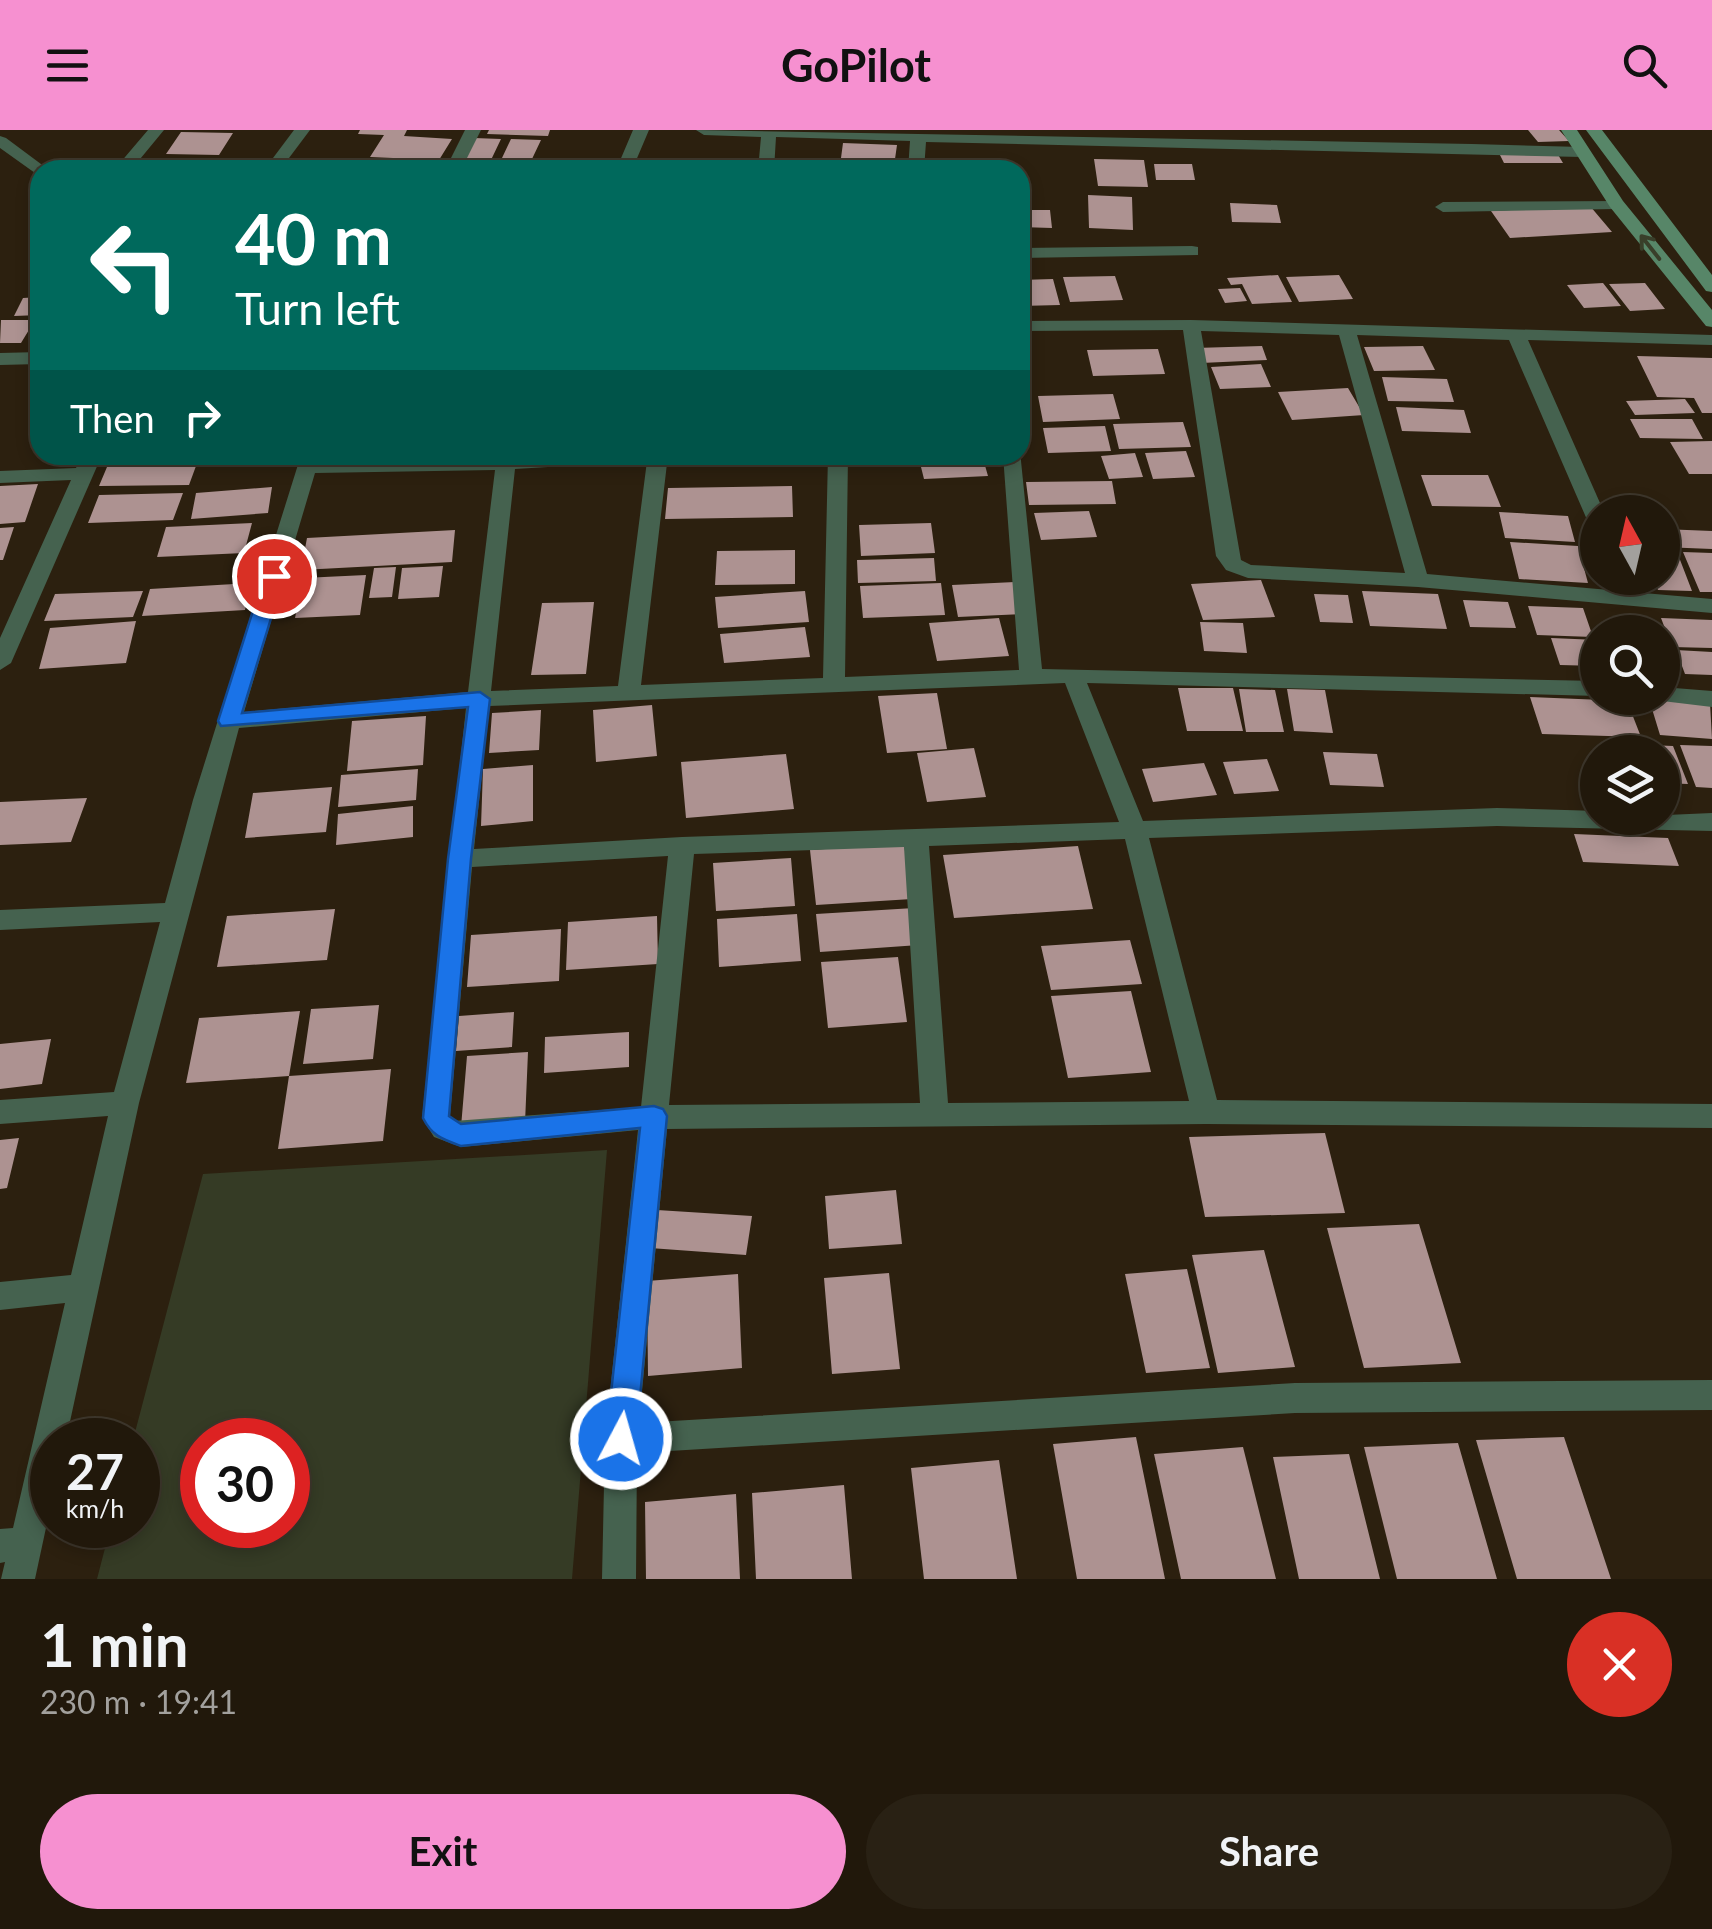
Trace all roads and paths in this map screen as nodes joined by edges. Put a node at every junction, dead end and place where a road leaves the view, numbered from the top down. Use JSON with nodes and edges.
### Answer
{"nodes":[{"id":1,"x":156,"y":130,"type":"edge"},
{"id":2,"x":302,"y":130,"type":"edge"},
{"id":3,"x":473,"y":130,"type":"edge"},
{"id":4,"x":641,"y":130,"type":"edge"},
{"id":5,"x":704,"y":130,"type":"edge"},
{"id":6,"x":1569,"y":130,"type":"edge"},
{"id":7,"x":1594,"y":130,"type":"edge"},
{"id":8,"x":769,"y":133,"type":"junction"},
{"id":9,"x":918,"y":139,"type":"junction"},
{"id":10,"x":0,"y":141,"type":"edge"},
{"id":11,"x":1582,"y":152,"type":"junction"},
{"id":12,"x":130,"y":160,"type":"edge"},
{"id":13,"x":280,"y":160,"type":"edge"},
{"id":14,"x":458,"y":160,"type":"edge"},
{"id":15,"x":628,"y":160,"type":"edge"},
{"id":16,"x":767,"y":160,"type":"edge"},
{"id":17,"x":917,"y":160,"type":"edge"},
{"id":18,"x":30,"y":162,"type":"edge"},
{"id":19,"x":1616,"y":204,"type":"junction"},
{"id":20,"x":1442,"y":207,"type":"dead end"},
{"id":21,"x":1192,"y":251,"type":"dead end"},
{"id":22,"x":1030,"y":253,"type":"edge"},
{"id":23,"x":1712,"y":287,"type":"edge"},
{"id":24,"x":1712,"y":322,"type":"edge"},
{"id":25,"x":1192,"y":325,"type":"junction"},
{"id":26,"x":1030,"y":326,"type":"edge"},
{"id":27,"x":1346,"y":328,"type":"junction"},
{"id":28,"x":1515,"y":332,"type":"junction"},
{"id":29,"x":1712,"y":340,"type":"edge"},
{"id":30,"x":30,"y":358,"type":"edge"},
{"id":31,"x":0,"y":359,"type":"edge"},
{"id":32,"x":87,"y":465,"type":"edge"},
{"id":33,"x":309,"y":465,"type":"edge"},
{"id":34,"x":506,"y":465,"type":"edge"},
{"id":35,"x":656,"y":465,"type":"edge"},
{"id":36,"x":838,"y":465,"type":"edge"},
{"id":37,"x":1013,"y":465,"type":"edge"},
{"id":38,"x":0,"y":477,"type":"edge"},
{"id":39,"x":1586,"y":495,"type":"edge"},
{"id":40,"x":1418,"y":580,"type":"junction"},
{"id":41,"x":1712,"y":606,"type":"edge"},
{"id":42,"x":7,"y":624,"type":"edge"},
{"id":43,"x":0,"y":663,"type":"edge"},
{"id":44,"x":1073,"y":675,"type":"junction"},
{"id":45,"x":1032,"y":677,"type":"junction"},
{"id":46,"x":834,"y":684,"type":"junction"},
{"id":47,"x":1580,"y":689,"type":"edge"},
{"id":48,"x":629,"y":693,"type":"junction"},
{"id":49,"x":1680,"y":696,"type":"edge"},
{"id":50,"x":480,"y":699,"type":"junction"},
{"id":51,"x":1712,"y":699,"type":"edge"},
{"id":52,"x":229,"y":721,"type":"junction"},
{"id":53,"x":1712,"y":822,"type":"edge"},
{"id":54,"x":1135,"y":831,"type":"junction"},
{"id":55,"x":916,"y":838,"type":"junction"},
{"id":56,"x":682,"y":846,"type":"junction"},
{"id":57,"x":460,"y":859,"type":"junction"},
{"id":58,"x":175,"y":912,"type":"junction"},
{"id":59,"x":0,"y":920,"type":"edge"},
{"id":60,"x":124,"y":1103,"type":"junction"},
{"id":61,"x":0,"y":1112,"type":"edge"},
{"id":62,"x":1206,"y":1112,"type":"junction"},
{"id":63,"x":935,"y":1114,"type":"junction"},
{"id":64,"x":654,"y":1116,"type":"junction"},
{"id":65,"x":1712,"y":1116,"type":"edge"},
{"id":66,"x":84,"y":1287,"type":"junction"},
{"id":67,"x":0,"y":1296,"type":"edge"},
{"id":68,"x":1712,"y":1395,"type":"edge"},
{"id":69,"x":621,"y":1439,"type":"junction"},
{"id":70,"x":13,"y":1544,"type":"edge"},
{"id":71,"x":18,"y":1579,"type":"edge"},
{"id":72,"x":618,"y":1579,"type":"edge"}],
"edges":[{"from":1,"to":12,"type":"street"},
{"from":2,"to":13,"type":"street"},
{"from":3,"to":14,"type":"street"},
{"from":4,"to":15,"type":"street"},
{"from":5,"to":8,"type":"street"},
{"from":6,"to":11,"type":"street"},
{"from":7,"to":23,"type":"street"},
{"from":8,"to":9,"type":"street"},
{"from":8,"to":16,"type":"street"},
{"from":9,"to":11,"type":"street"},
{"from":9,"to":17,"type":"street"},
{"from":10,"to":18,"type":"street"},
{"from":11,"to":19,"type":"street"},
{"from":19,"to":20,"type":"street"},
{"from":24,"to":19,"type":"street","one_way":true},
{"from":21,"to":22,"type":"street"},
{"from":25,"to":26,"type":"street"},
{"from":25,"to":27,"type":"street"},
{"from":25,"to":40,"type":"street"},
{"from":27,"to":28,"type":"street"},
{"from":27,"to":40,"type":"street"},
{"from":28,"to":29,"type":"street"},
{"from":28,"to":39,"type":"street"},
{"from":30,"to":31,"type":"street"},
{"from":32,"to":38,"type":"street"},
{"from":32,"to":42,"type":"street"},
{"from":33,"to":52,"type":"street"},
{"from":34,"to":50,"type":"street"},
{"from":35,"to":48,"type":"street"},
{"from":36,"to":46,"type":"street"},
{"from":37,"to":45,"type":"street"},
{"from":40,"to":41,"type":"street"},
{"from":42,"to":43,"type":"street"},
{"from":44,"to":45,"type":"street"},
{"from":44,"to":47,"type":"street"},
{"from":44,"to":54,"type":"street"},
{"from":45,"to":46,"type":"street"},
{"from":46,"to":48,"type":"street"},
{"from":48,"to":50,"type":"street"},
{"from":49,"to":51,"type":"street"},
{"from":50,"to":52,"type":"street"},
{"from":50,"to":57,"type":"street"},
{"from":52,"to":58,"type":"street"},
{"from":53,"to":54,"type":"street"},
{"from":54,"to":55,"type":"street"},
{"from":54,"to":62,"type":"street"},
{"from":55,"to":56,"type":"street"},
{"from":55,"to":63,"type":"street"},
{"from":56,"to":57,"type":"street"},
{"from":56,"to":64,"type":"street"},
{"from":57,"to":64,"type":"street"},
{"from":58,"to":59,"type":"street"},
{"from":58,"to":60,"type":"street"},
{"from":60,"to":61,"type":"street"},
{"from":60,"to":66,"type":"street"},
{"from":62,"to":63,"type":"street"},
{"from":62,"to":65,"type":"street"},
{"from":63,"to":64,"type":"street"},
{"from":64,"to":69,"type":"street"},
{"from":66,"to":67,"type":"street"},
{"from":66,"to":70,"type":"street"},
{"from":68,"to":69,"type":"street"},
{"from":69,"to":72,"type":"street"},
{"from":70,"to":71,"type":"street"}]}
